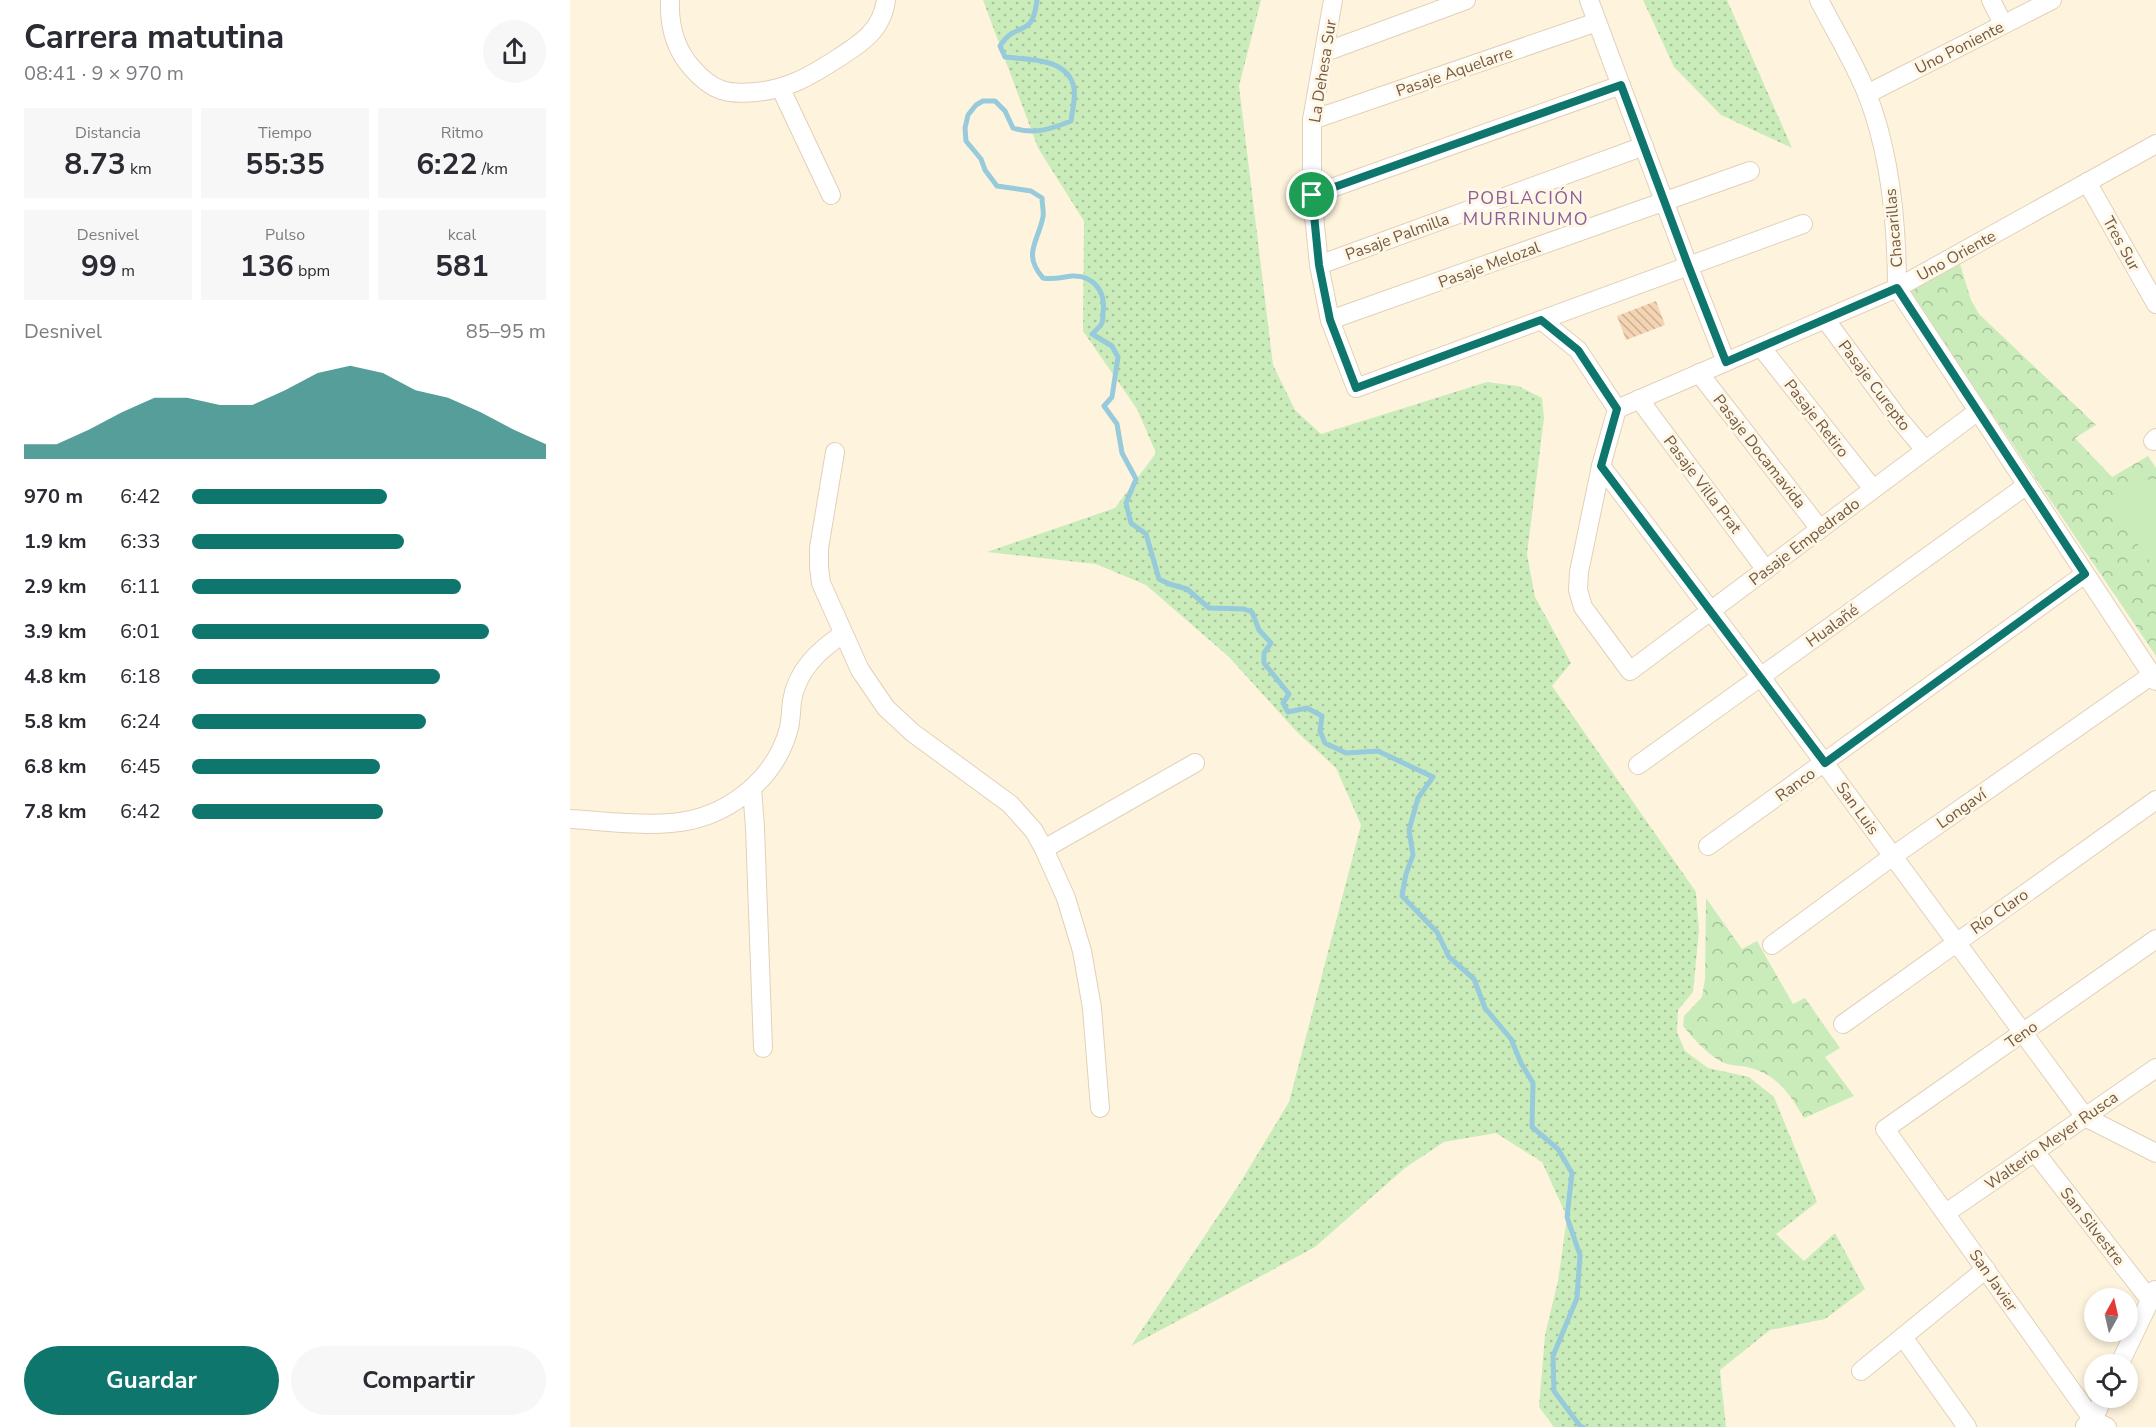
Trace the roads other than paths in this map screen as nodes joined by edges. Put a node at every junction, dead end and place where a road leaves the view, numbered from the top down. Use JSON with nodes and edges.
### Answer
{"nodes":[{"id":1,"x":670,"y":0,"type":"edge"},
{"id":2,"x":886,"y":0,"type":"edge"},
{"id":3,"x":1333,"y":0,"type":"edge"},
{"id":4,"x":1466,"y":0,"type":"edge"},
{"id":5,"x":1589,"y":0,"type":"edge"},
{"id":6,"x":1819,"y":0,"type":"edge"},
{"id":7,"x":1991,"y":0,"type":"edge"},
{"id":8,"x":2052,"y":0,"type":"edge"},
{"id":9,"x":1597,"y":22,"type":"junction"},
{"id":10,"x":2003,"y":24,"type":"junction"},
{"id":11,"x":1325,"y":52,"type":"junction"},
{"id":12,"x":1621,"y":85,"type":"junction"},
{"id":13,"x":781,"y":89,"type":"junction"},
{"id":14,"x":1867,"y":94,"type":"junction"},
{"id":15,"x":1312,"y":120,"type":"junction"},
{"id":16,"x":2156,"y":144,"type":"edge"},
{"id":17,"x":1644,"y":146,"type":"junction"},
{"id":18,"x":1750,"y":171,"type":"dead end"},
{"id":19,"x":2087,"y":182,"type":"junction"},
{"id":20,"x":831,"y":195,"type":"dead end"},
{"id":21,"x":1312,"y":195,"type":"junction"},
{"id":22,"x":1665,"y":201,"type":"junction"},
{"id":23,"x":1803,"y":224,"type":"dead end"},
{"id":24,"x":1319,"y":265,"type":"junction"},
{"id":25,"x":1688,"y":265,"type":"junction"},
{"id":26,"x":1897,"y":288,"type":"junction"},
{"id":27,"x":2156,"y":304,"type":"edge"},
{"id":28,"x":1825,"y":319,"type":"junction"},
{"id":29,"x":1330,"y":320,"type":"junction"},
{"id":30,"x":1541,"y":320,"type":"junction"},
{"id":31,"x":1761,"y":347,"type":"junction"},
{"id":32,"x":1726,"y":362,"type":"junction"},
{"id":33,"x":1699,"y":373,"type":"junction"},
{"id":34,"x":1639,"y":399,"type":"junction"},
{"id":35,"x":1617,"y":409,"type":"junction"},
{"id":36,"x":1978,"y":411,"type":"junction"},
{"id":37,"x":1925,"y":450,"type":"junction"},
{"id":38,"x":835,"y":452,"type":"dead end"},
{"id":39,"x":1601,"y":466,"type":"junction"},
{"id":40,"x":2027,"y":485,"type":"junction"},
{"id":41,"x":1873,"y":489,"type":"junction"},
{"id":42,"x":1820,"y":529,"type":"junction"},
{"id":43,"x":1766,"y":570,"type":"junction"},
{"id":44,"x":2085,"y":574,"type":"junction"},
{"id":45,"x":1710,"y":612,"type":"junction"},
{"id":46,"x":843,"y":634,"type":"junction"},
{"id":47,"x":1761,"y":677,"type":"junction"},
{"id":48,"x":2154,"y":678,"type":"edge"},
{"id":49,"x":1196,"y":763,"type":"dead end"},
{"id":50,"x":1825,"y":763,"type":"junction"},
{"id":51,"x":1638,"y":765,"type":"dead end"},
{"id":52,"x":752,"y":788,"type":"junction"},
{"id":53,"x":2156,"y":800,"type":"edge"},
{"id":54,"x":570,"y":819,"type":"edge"},
{"id":55,"x":1708,"y":846,"type":"dead end"},
{"id":56,"x":1044,"y":849,"type":"junction"},
{"id":57,"x":1893,"y":856,"type":"junction"},
{"id":58,"x":2156,"y":939,"type":"edge"},
{"id":59,"x":1956,"y":942,"type":"junction"},
{"id":60,"x":1772,"y":945,"type":"dead end"},
{"id":61,"x":1843,"y":1024,"type":"dead end"},
{"id":62,"x":2023,"y":1033,"type":"junction"},
{"id":63,"x":763,"y":1048,"type":"dead end"},
{"id":64,"x":2156,"y":1068,"type":"edge"},
{"id":65,"x":1100,"y":1108,"type":"dead end"},
{"id":66,"x":2085,"y":1117,"type":"junction"},
{"id":67,"x":1885,"y":1130,"type":"joint"},
{"id":68,"x":2035,"y":1152,"type":"junction"},
{"id":69,"x":2156,"y":1153,"type":"edge"},
{"id":70,"x":1946,"y":1213,"type":"junction"},
{"id":71,"x":1986,"y":1269,"type":"junction"},
{"id":72,"x":2153,"y":1295,"type":"edge"},
{"id":73,"x":1903,"y":1337,"type":"junction"},
{"id":74,"x":2124,"y":1354,"type":"edge"},
{"id":75,"x":1861,"y":1371,"type":"dead end"},
{"id":76,"x":2100,"y":1408,"type":"edge"},
{"id":77,"x":2095,"y":1424,"type":"edge"},
{"id":78,"x":1967,"y":1427,"type":"edge"}],
"edges":[{"from":1,"to":13,"type":"street"},
{"from":2,"to":13,"type":"street"},
{"from":3,"to":11,"type":"street","name":"La Dehesa Sur"},
{"from":4,"to":11,"type":"street"},
{"from":5,"to":9,"type":"street"},
{"from":6,"to":14,"type":"street","name":"Chacarillas"},
{"from":7,"to":10,"type":"street"},
{"from":8,"to":10,"type":"street","name":"Uno Poniente"},
{"from":9,"to":12,"type":"street"},
{"from":9,"to":15,"type":"street","name":"Pasaje Aquelarre"},
{"from":10,"to":14,"type":"street","name":"Uno Poniente"},
{"from":11,"to":15,"type":"street","name":"La Dehesa Sur"},
{"from":12,"to":17,"type":"street"},
{"from":12,"to":21,"type":"street"},
{"from":13,"to":20,"type":"street"},
{"from":14,"to":26,"type":"street","name":"Chacarillas"},
{"from":15,"to":21,"type":"street","name":"La Dehesa Sur"},
{"from":16,"to":19,"type":"street","name":"Uno Oriente"},
{"from":17,"to":22,"type":"street"},
{"from":17,"to":24,"type":"street","name":"Pasaje Palmilla"},
{"from":18,"to":22,"type":"street","name":"Pasaje Melozal"},
{"from":19,"to":26,"type":"street","name":"Uno Oriente"},
{"from":19,"to":27,"type":"street","name":"Tres Sur"},
{"from":21,"to":24,"type":"street","name":"La Dehesa Sur"},
{"from":22,"to":25,"type":"street"},
{"from":22,"to":29,"type":"street","name":"Pasaje Melozal"},
{"from":23,"to":25,"type":"street"},
{"from":24,"to":29,"type":"street","name":"La Dehesa Sur"},
{"from":25,"to":30,"type":"street"},
{"from":25,"to":32,"type":"street"},
{"from":26,"to":28,"type":"street","name":"Uno Oriente"},
{"from":26,"to":36,"type":"street","name":"Chacarillas"},
{"from":28,"to":31,"type":"street","name":"Uno Oriente"},
{"from":28,"to":37,"type":"street","name":"Pasaje Curepto"},
{"from":29,"to":30,"type":"street","name":"La Dehesa Sur"},
{"from":30,"to":35,"type":"street"},
{"from":31,"to":32,"type":"street","name":"Uno Oriente"},
{"from":31,"to":41,"type":"street","name":"Pasaje Retiro"},
{"from":32,"to":33,"type":"street","name":"Uno Oriente"},
{"from":33,"to":34,"type":"street","name":"Uno Oriente"},
{"from":33,"to":42,"type":"street","name":"Pasaje Docamavida"},
{"from":34,"to":35,"type":"street","name":"Uno Oriente"},
{"from":34,"to":43,"type":"street","name":"Pasaje Villa Prat"},
{"from":35,"to":39,"type":"street"},
{"from":36,"to":37,"type":"street","name":"Pasaje Empedrado"},
{"from":36,"to":40,"type":"street","name":"Chacarillas"},
{"from":37,"to":41,"type":"street","name":"Pasaje Empedrado"},
{"from":38,"to":46,"type":"street"},
{"from":39,"to":45,"type":"street","name":"San Luis"},
{"from":39,"to":45,"type":"street","name":"Pasaje Empedrado"},
{"from":40,"to":44,"type":"street","name":"Chacarillas"},
{"from":40,"to":47,"type":"street","name":"Hualañé"},
{"from":41,"to":42,"type":"street","name":"Pasaje Empedrado"},
{"from":42,"to":43,"type":"street","name":"Pasaje Empedrado"},
{"from":43,"to":45,"type":"street","name":"Pasaje Empedrado"},
{"from":44,"to":48,"type":"street","name":"Chacarillas"},
{"from":44,"to":50,"type":"street","name":"Ranco"},
{"from":45,"to":47,"type":"street","name":"San Luis"},
{"from":46,"to":52,"type":"street"},
{"from":46,"to":56,"type":"street"},
{"from":47,"to":50,"type":"street","name":"San Luis"},
{"from":47,"to":51,"type":"street","name":"Hualañé"},
{"from":48,"to":57,"type":"street","name":"Longaví"},
{"from":49,"to":56,"type":"street"},
{"from":50,"to":55,"type":"street","name":"Ranco"},
{"from":50,"to":57,"type":"street","name":"San Luis"},
{"from":52,"to":54,"type":"street"},
{"from":52,"to":63,"type":"street"},
{"from":53,"to":59,"type":"street","name":"Río Claro"},
{"from":56,"to":65,"type":"street"},
{"from":57,"to":59,"type":"street","name":"San Luis"},
{"from":57,"to":60,"type":"street","name":"Longaví"},
{"from":58,"to":62,"type":"street","name":"Teno"},
{"from":59,"to":61,"type":"street","name":"Río Claro"},
{"from":59,"to":62,"type":"street","name":"San Luis"},
{"from":62,"to":66,"type":"street","name":"San Luis"},
{"from":62,"to":67,"type":"street","name":"Teno"},
{"from":64,"to":66,"type":"street","name":"Walterio Meyer Rusca"},
{"from":66,"to":68,"type":"street","name":"Walterio Meyer Rusca"},
{"from":66,"to":69,"type":"street","name":"San Luis"},
{"from":67,"to":70,"type":"street","name":"San Javier"},
{"from":68,"to":70,"type":"street","name":"Walterio Meyer Rusca"},
{"from":68,"to":72,"type":"street","name":"San Silvestre"},
{"from":70,"to":71,"type":"street","name":"San Javier"},
{"from":71,"to":73,"type":"street"},
{"from":71,"to":77,"type":"street","name":"San Javier"},
{"from":72,"to":74,"type":"street"},
{"from":73,"to":75,"type":"street"},
{"from":73,"to":78,"type":"street"},
{"from":76,"to":77,"type":"street"}]}
